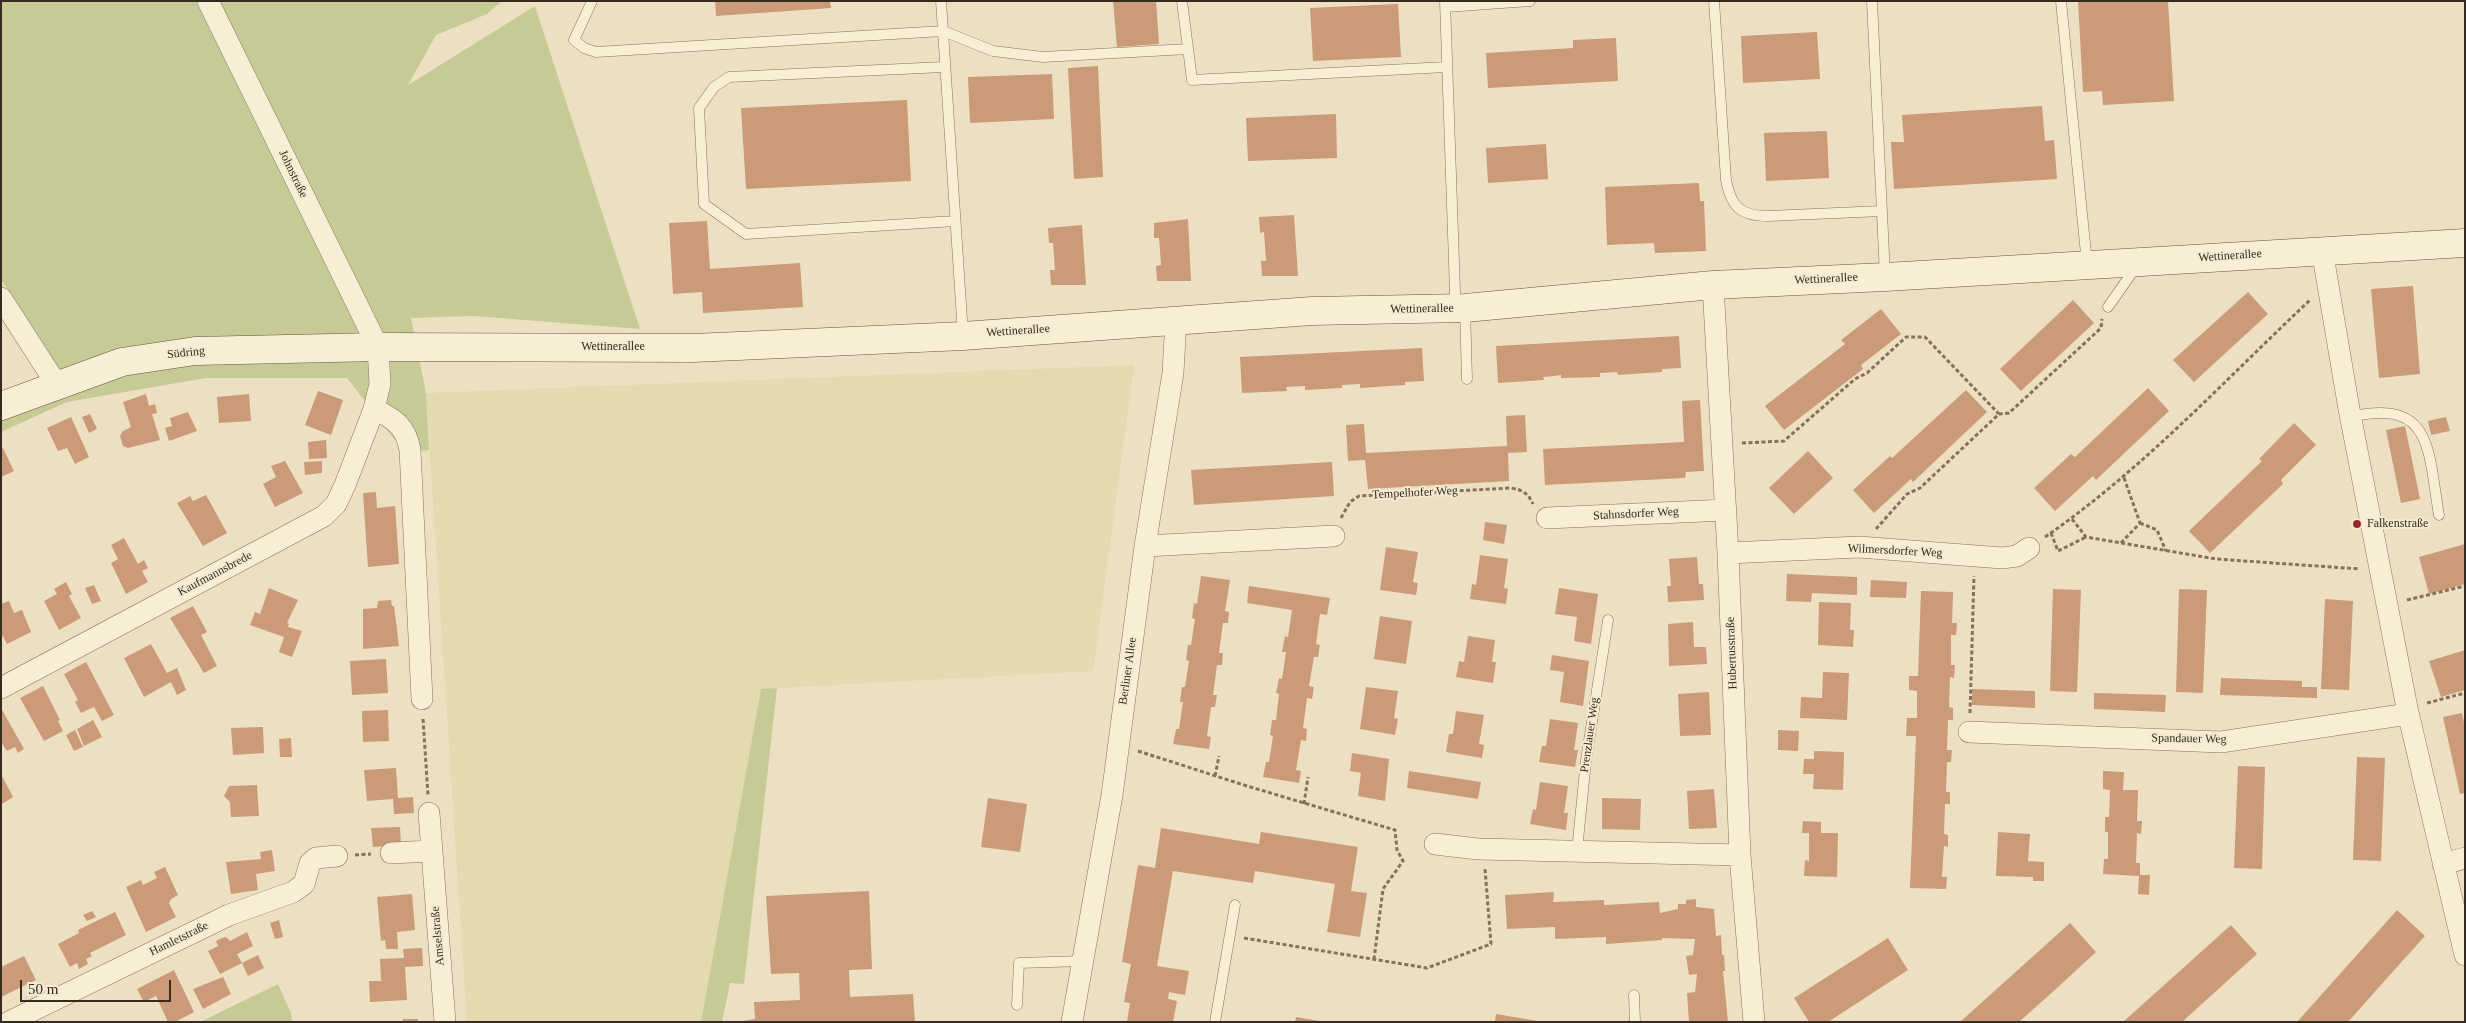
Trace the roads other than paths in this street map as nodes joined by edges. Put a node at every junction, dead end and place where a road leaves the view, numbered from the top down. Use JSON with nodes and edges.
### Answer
{"nodes":[{"id":1,"x":208,"y":1,"type":"edge"},
{"id":2,"x":592,"y":1,"type":"edge"},
{"id":3,"x":942,"y":1,"type":"edge"},
{"id":4,"x":1182,"y":1,"type":"edge"},
{"id":5,"x":1530,"y":1,"type":"edge"},
{"id":6,"x":1714,"y":1,"type":"edge"},
{"id":7,"x":1872,"y":1,"type":"edge"},
{"id":8,"x":2061,"y":1,"type":"edge"},
{"id":9,"x":1445,"y":4,"type":"edge"},
{"id":10,"x":943,"y":31,"type":"junction"},
{"id":11,"x":1188,"y":49,"type":"junction"},
{"id":12,"x":944,"y":67,"type":"junction"},
{"id":13,"x":1447,"y":67,"type":"junction"},
{"id":14,"x":1882,"y":211,"type":"junction"},
{"id":15,"x":955,"y":222,"type":"junction"},
{"id":16,"x":2465,"y":243,"type":"edge"},
{"id":17,"x":2322,"y":250,"type":"junction"},
{"id":18,"x":2139,"y":262,"type":"junction"},
{"id":19,"x":2087,"y":265,"type":"junction"},
{"id":20,"x":1885,"y":277,"type":"junction"},
{"id":21,"x":1713,"y":284,"type":"junction"},
{"id":22,"x":1,"y":298,"type":"edge"},
{"id":23,"x":2108,"y":307,"type":"road end"},
{"id":24,"x":1459,"y":308,"type":"junction"},
{"id":25,"x":1176,"y":319,"type":"junction"},
{"id":26,"x":963,"y":336,"type":"junction"},
{"id":27,"x":378,"y":347,"type":"junction"},
{"id":28,"x":1467,"y":379,"type":"dead end"},
{"id":29,"x":57,"y":384,"type":"junction"},
{"id":30,"x":1,"y":406,"type":"edge"},
{"id":31,"x":374,"y":409,"type":"junction"},
{"id":32,"x":2350,"y":417,"type":"junction"},
{"id":33,"x":1726,"y":510,"type":"junction"},
{"id":34,"x":2439,"y":515,"type":"dead end"},
{"id":35,"x":1546,"y":518,"type":"road end"},
{"id":36,"x":1334,"y":536,"type":"road end"},
{"id":37,"x":1145,"y":546,"type":"junction"},
{"id":38,"x":2029,"y":548,"type":"road end"},
{"id":39,"x":1728,"y":554,"type":"junction"},
{"id":40,"x":1608,"y":620,"type":"dead end"},
{"id":41,"x":1,"y":688,"type":"edge"},
{"id":42,"x":422,"y":698,"type":"road end"},
{"id":43,"x":2407,"y":711,"type":"junction"},
{"id":44,"x":1969,"y":732,"type":"road end"},
{"id":45,"x":429,"y":813,"type":"road end"},
{"id":46,"x":1435,"y":844,"type":"dead end"},
{"id":47,"x":431,"y":851,"type":"junction"},
{"id":48,"x":1577,"y":851,"type":"junction"},
{"id":49,"x":391,"y":853,"type":"road end"},
{"id":50,"x":1740,"y":855,"type":"junction"},
{"id":51,"x":337,"y":856,"type":"road end"},
{"id":52,"x":2465,"y":858,"type":"edge"},
{"id":53,"x":2444,"y":864,"type":"junction"},
{"id":54,"x":1234,"y":905,"type":"dead end"},
{"id":55,"x":2465,"y":955,"type":"edge"},
{"id":56,"x":1083,"y":961,"type":"junction"},
{"id":57,"x":1634,"y":995,"type":"dead end"},
{"id":58,"x":1017,"y":1006,"type":"dead end"},
{"id":59,"x":9,"y":1022,"type":"edge"},
{"id":60,"x":445,"y":1022,"type":"edge"},
{"id":61,"x":1072,"y":1022,"type":"edge"},
{"id":62,"x":1215,"y":1022,"type":"edge"},
{"id":63,"x":1635,"y":1022,"type":"edge"},
{"id":64,"x":1754,"y":1022,"type":"edge"}],
"edges":[{"from":1,"to":27,"type":"street","name":"Johnstraße"},
{"from":2,"to":10,"type":"lane"},
{"from":3,"to":10,"type":"lane"},
{"from":4,"to":11,"type":"lane"},
{"from":5,"to":9,"type":"lane"},
{"from":6,"to":14,"type":"lane"},
{"from":7,"to":14,"type":"lane"},
{"from":8,"to":19,"type":"lane"},
{"from":9,"to":13,"type":"lane"},
{"from":10,"to":11,"type":"lane"},
{"from":10,"to":12,"type":"lane"},
{"from":11,"to":13,"type":"lane"},
{"from":12,"to":15,"type":"lane"},
{"from":12,"to":15,"type":"lane"},
{"from":13,"to":24,"type":"lane"},
{"from":14,"to":20,"type":"lane"},
{"from":15,"to":26,"type":"lane"},
{"from":16,"to":17,"type":"street","name":"Wettinerallee"},
{"from":17,"to":18,"type":"street","name":"Wettinerallee"},
{"from":17,"to":32,"type":"street"},
{"from":18,"to":19,"type":"street","name":"Wettinerallee"},
{"from":18,"to":23,"type":"lane"},
{"from":19,"to":20,"type":"street","name":"Wettinerallee"},
{"from":20,"to":21,"type":"street","name":"Wettinerallee"},
{"from":21,"to":24,"type":"street","name":"Wettinerallee"},
{"from":21,"to":33,"type":"street","name":"Hubertusstraße"},
{"from":22,"to":29,"type":"street"},
{"from":24,"to":25,"type":"street","name":"Wettinerallee"},
{"from":24,"to":28,"type":"lane"},
{"from":25,"to":26,"type":"street","name":"Wettinerallee"},
{"from":25,"to":37,"type":"street","name":"Berliner Allee"},
{"from":26,"to":27,"type":"street","name":"Wettinerallee"},
{"from":27,"to":29,"type":"street","name":"Südring"},
{"from":27,"to":31,"type":"street","name":"Kaufmannsbrede"},
{"from":29,"to":30,"type":"street","name":"Südring"},
{"from":31,"to":41,"type":"street","name":"Kaufmannsbrede"},
{"from":31,"to":42,"type":"street"},
{"from":32,"to":34,"type":"lane"},
{"from":32,"to":43,"type":"street"},
{"from":33,"to":35,"type":"street","name":"Stahnsdorfer Weg"},
{"from":33,"to":39,"type":"street","name":"Hubertusstraße"},
{"from":36,"to":37,"type":"street"},
{"from":37,"to":56,"type":"street","name":"Berliner Allee"},
{"from":38,"to":39,"type":"street","name":"Wilmersdorfer Weg"},
{"from":39,"to":50,"type":"street","name":"Hubertusstraße"},
{"from":40,"to":48,"type":"lane","name":"Prenzlauer Weg"},
{"from":43,"to":44,"type":"street","name":"Spandauer Weg"},
{"from":43,"to":53,"type":"street"},
{"from":45,"to":47,"type":"street","name":"Amselstraße"},
{"from":46,"to":48,"type":"street"},
{"from":47,"to":49,"type":"street"},
{"from":47,"to":60,"type":"street","name":"Amselstraße"},
{"from":48,"to":50,"type":"street"},
{"from":50,"to":64,"type":"street","name":"Hubertusstraße"},
{"from":51,"to":59,"type":"street","name":"Hamletstraße"},
{"from":52,"to":53,"type":"street"},
{"from":53,"to":55,"type":"street"},
{"from":54,"to":62,"type":"lane"},
{"from":56,"to":58,"type":"lane"},
{"from":56,"to":61,"type":"street","name":"Berliner Allee"},
{"from":57,"to":63,"type":"lane"}]}
